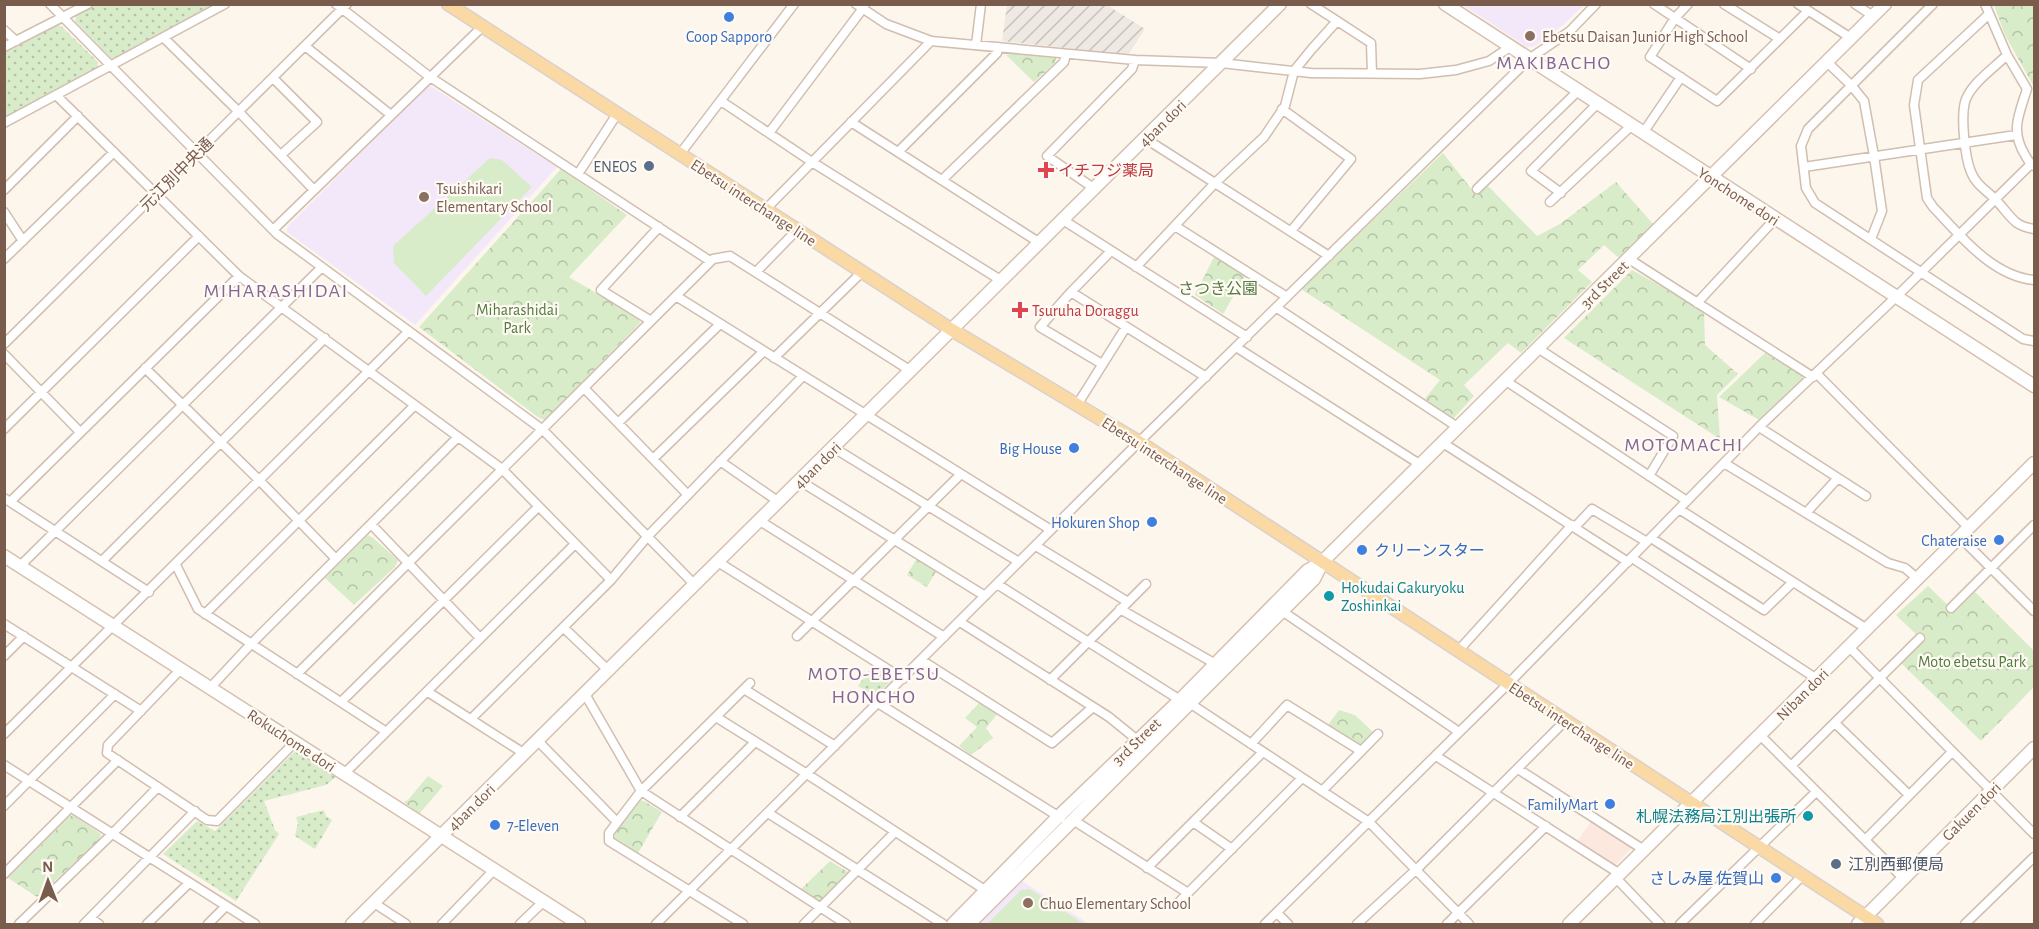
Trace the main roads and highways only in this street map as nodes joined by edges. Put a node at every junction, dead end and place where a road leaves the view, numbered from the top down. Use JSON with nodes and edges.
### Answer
{"nodes":[{"id":1,"x":448,"y":4,"type":"edge"},
{"id":2,"x":1861,"y":921,"type":"edge"},
{"id":3,"x":1877,"y":924,"type":"edge"}],
"edges":[{"from":1,"to":2,"type":"main road","name":"Ebetsu interchange line"},
{"from":2,"to":3,"type":"main road","name":"Ebetsu interchange line"}]}
